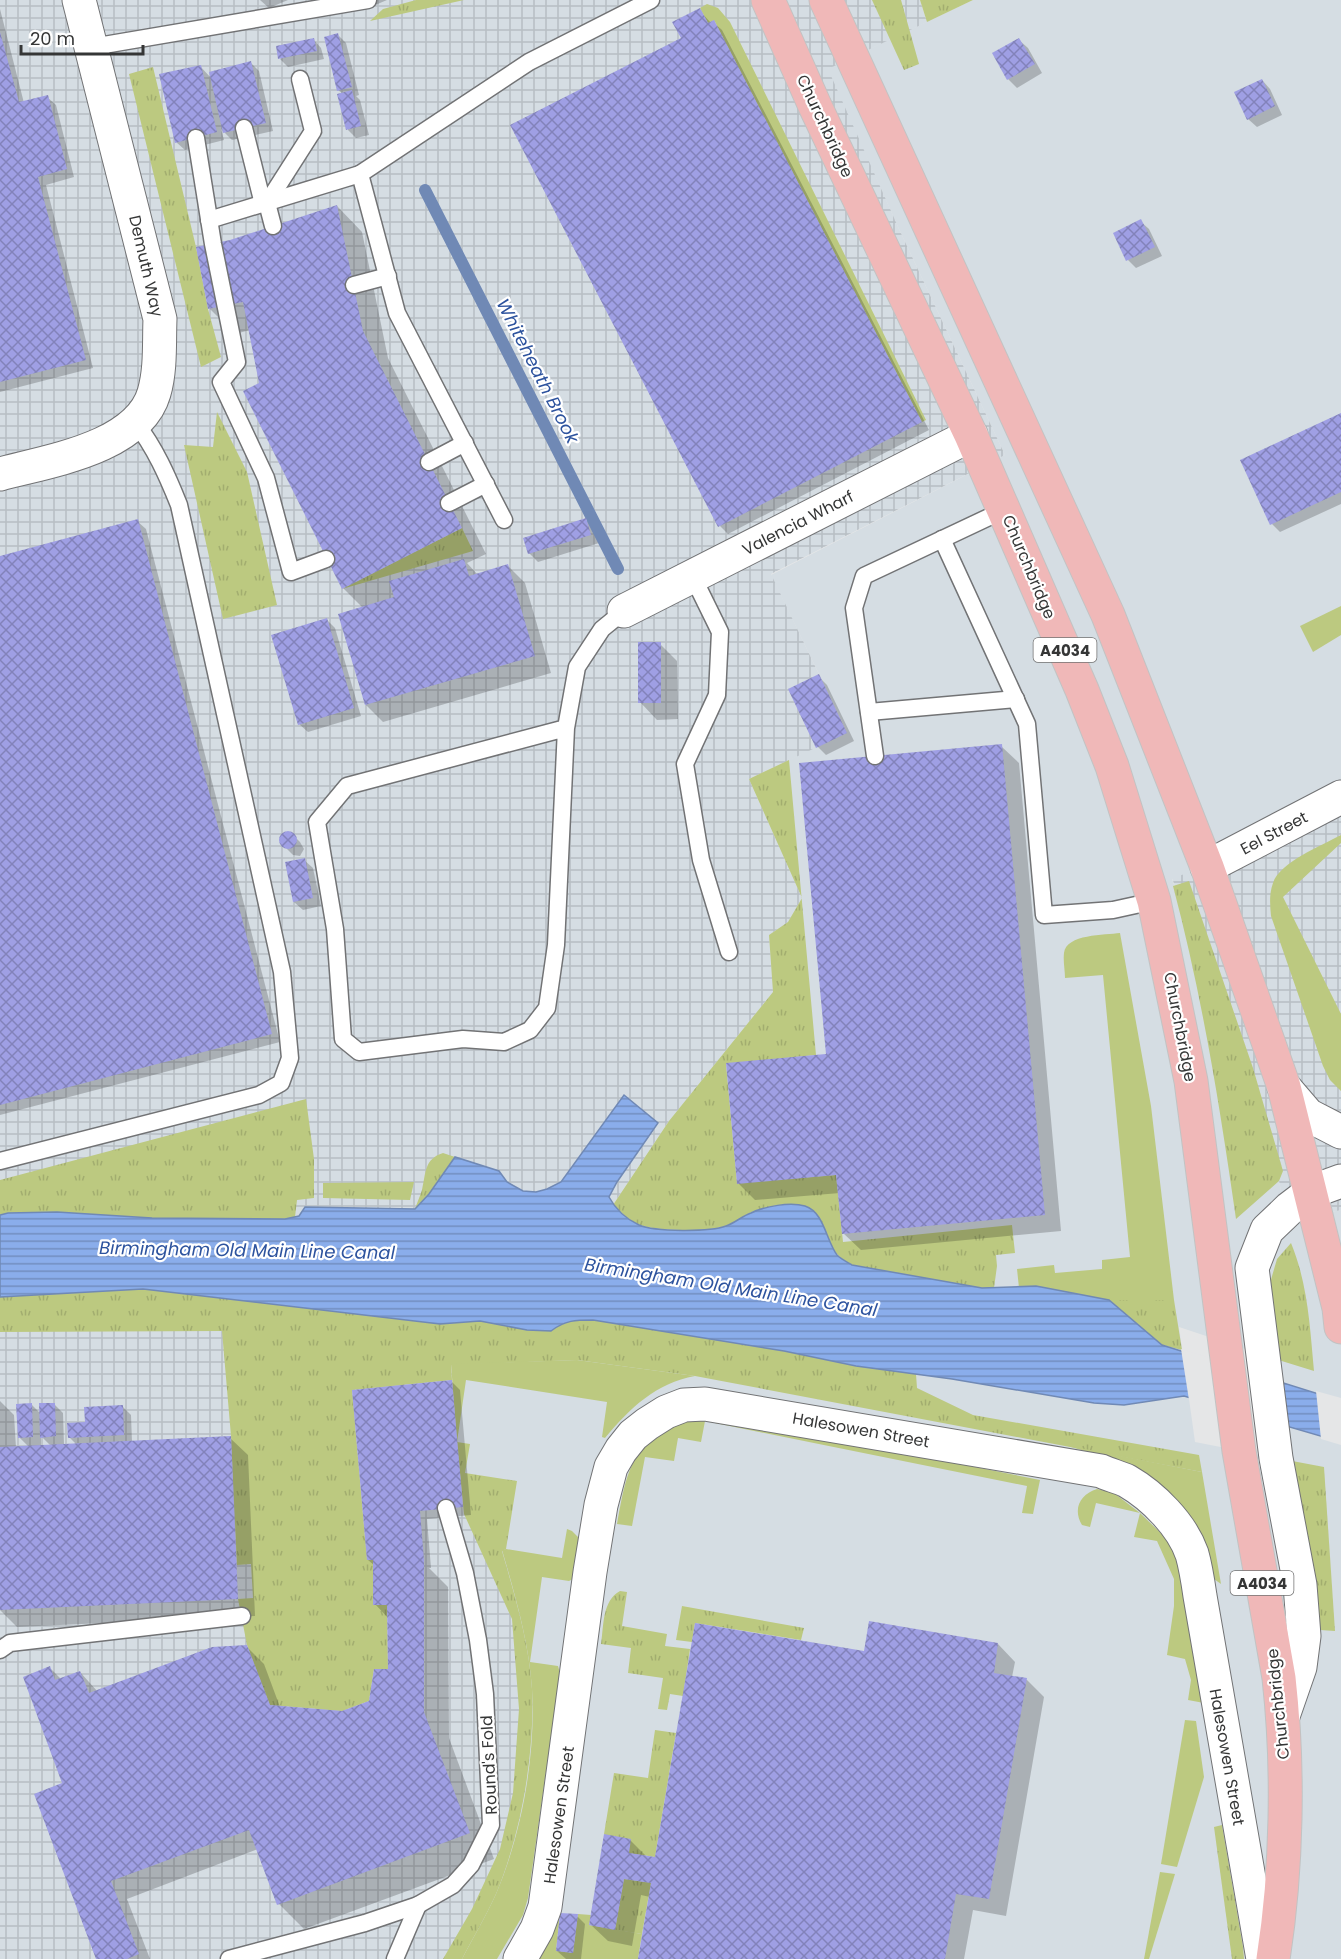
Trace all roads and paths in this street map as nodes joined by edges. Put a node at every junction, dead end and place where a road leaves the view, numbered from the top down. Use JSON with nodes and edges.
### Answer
{"nodes":[{"id":1,"x":79,"y":0,"type":"edge"},
{"id":2,"x":368,"y":0,"type":"edge"},
{"id":3,"x":651,"y":0,"type":"edge"},
{"id":4,"x":768,"y":0,"type":"edge"},
{"id":5,"x":826,"y":0,"type":"edge"},
{"id":6,"x":92,"y":47,"type":"junction"},
{"id":7,"x":300,"y":79,"type":"dead end"},
{"id":8,"x":244,"y":128,"type":"dead end"},
{"id":9,"x":196,"y":138,"type":"dead end"},
{"id":10,"x":360,"y":174,"type":"junction"},
{"id":11,"x":265,"y":203,"type":"junction"},
{"id":12,"x":209,"y":220,"type":"junction"},
{"id":13,"x":273,"y":226,"type":"dead end"},
{"id":14,"x":388,"y":276,"type":"junction"},
{"id":15,"x":354,"y":285,"type":"dead end"},
{"id":16,"x":135,"y":422,"type":"junction"},
{"id":17,"x":971,"y":435,"type":"junction"},
{"id":18,"x":465,"y":443,"type":"junction"},
{"id":19,"x":429,"y":462,"type":"dead end"},
{"id":20,"x":0,"y":474,"type":"edge"},
{"id":21,"x":486,"y":484,"type":"junction"},
{"id":22,"x":449,"y":503,"type":"dead end"},
{"id":23,"x":1004,"y":510,"type":"junction"},
{"id":24,"x":504,"y":520,"type":"dead end"},
{"id":25,"x":942,"y":539,"type":"junction"},
{"id":26,"x":326,"y":559,"type":"dead end"},
{"id":27,"x":693,"y":576,"type":"junction"},
{"id":28,"x":624,"y":611,"type":"joint"},
{"id":29,"x":1016,"y":699,"type":"junction"},
{"id":30,"x":869,"y":712,"type":"junction"},
{"id":31,"x":566,"y":728,"type":"junction"},
{"id":32,"x":875,"y":756,"type":"dead end"},
{"id":33,"x":1341,"y":797,"type":"edge"},
{"id":34,"x":1207,"y":867,"type":"junction"},
{"id":35,"x":1154,"y":901,"type":"junction"},
{"id":36,"x":729,"y":952,"type":"dead end"},
{"id":37,"x":1284,"y":1087,"type":"junction"},
{"id":38,"x":1341,"y":1132,"type":"edge"},
{"id":39,"x":0,"y":1161,"type":"edge"},
{"id":40,"x":1326,"y":1187,"type":"edge"},
{"id":41,"x":1340,"y":1319,"type":"edge"},
{"id":42,"x":446,"y":1508,"type":"dead end"},
{"id":43,"x":242,"y":1616,"type":"dead end"},
{"id":44,"x":0,"y":1650,"type":"edge"},
{"id":45,"x":1283,"y":1716,"type":"junction"},
{"id":46,"x":418,"y":1905,"type":"junction"},
{"id":47,"x":263,"y":1955,"type":"edge"},
{"id":48,"x":229,"y":1959,"type":"edge"},
{"id":49,"x":395,"y":1959,"type":"edge"},
{"id":50,"x":520,"y":1959,"type":"edge"},
{"id":51,"x":1263,"y":1959,"type":"edge"},
{"id":52,"x":1273,"y":1959,"type":"edge"}],
"edges":[{"from":1,"to":6,"type":"street","name":"Demuth Way"},
{"from":2,"to":6,"type":"lane"},
{"from":3,"to":10,"type":"lane"},
{"from":4,"to":17,"type":"main road","name":"Churchbridge","number":"A4034"},
{"from":5,"to":34,"type":"main road","number":"A4034"},
{"from":6,"to":16,"type":"street","name":"Demuth Way"},
{"from":7,"to":11,"type":"lane"},
{"from":8,"to":11,"type":"lane"},
{"from":9,"to":12,"type":"lane"},
{"from":10,"to":11,"type":"lane"},
{"from":10,"to":14,"type":"lane"},
{"from":11,"to":12,"type":"lane"},
{"from":11,"to":13,"type":"lane"},
{"from":12,"to":26,"type":"lane"},
{"from":14,"to":15,"type":"lane"},
{"from":14,"to":18,"type":"lane"},
{"from":16,"to":20,"type":"street","name":"Demuth Way"},
{"from":16,"to":39,"type":"lane"},
{"from":17,"to":23,"type":"main road","name":"Churchbridge","number":"A4034"},
{"from":17,"to":27,"type":"street","name":"Valencia Wharf"},
{"from":18,"to":19,"type":"lane"},
{"from":18,"to":21,"type":"lane"},
{"from":21,"to":22,"type":"lane"},
{"from":21,"to":24,"type":"lane"},
{"from":23,"to":25,"type":"lane"},
{"from":23,"to":35,"type":"main road","name":"Churchbridge","number":"A4034"},
{"from":25,"to":29,"type":"lane"},
{"from":25,"to":30,"type":"lane"},
{"from":27,"to":28,"type":"street","name":"Valencia Wharf"},
{"from":27,"to":36,"type":"lane"},
{"from":28,"to":31,"type":"lane"},
{"from":29,"to":30,"type":"lane"},
{"from":29,"to":35,"type":"lane"},
{"from":30,"to":32,"type":"lane"},
{"from":31,"to":31,"type":"lane"},
{"from":33,"to":34,"type":"street","name":"Eel Street"},
{"from":34,"to":37,"type":"main road","number":"A4034"},
{"from":35,"to":45,"type":"main road","name":"Churchbridge","number":"A4034"},
{"from":37,"to":38,"type":"street"},
{"from":37,"to":40,"type":"main road","number":"A4034"},
{"from":40,"to":41,"type":"main road","number":"A4034"},
{"from":40,"to":45,"type":"street"},
{"from":42,"to":46,"type":"lane","name":"Round's Fold"},
{"from":43,"to":44,"type":"lane"},
{"from":45,"to":52,"type":"main road","name":"Churchbridge","number":"A4034"},
{"from":46,"to":47,"type":"lane","name":"Round's Fold"},
{"from":46,"to":49,"type":"lane"},
{"from":47,"to":48,"type":"lane","name":"Round's Fold"},
{"from":50,"to":51,"type":"street","name":"Halesowen Street"}]}
